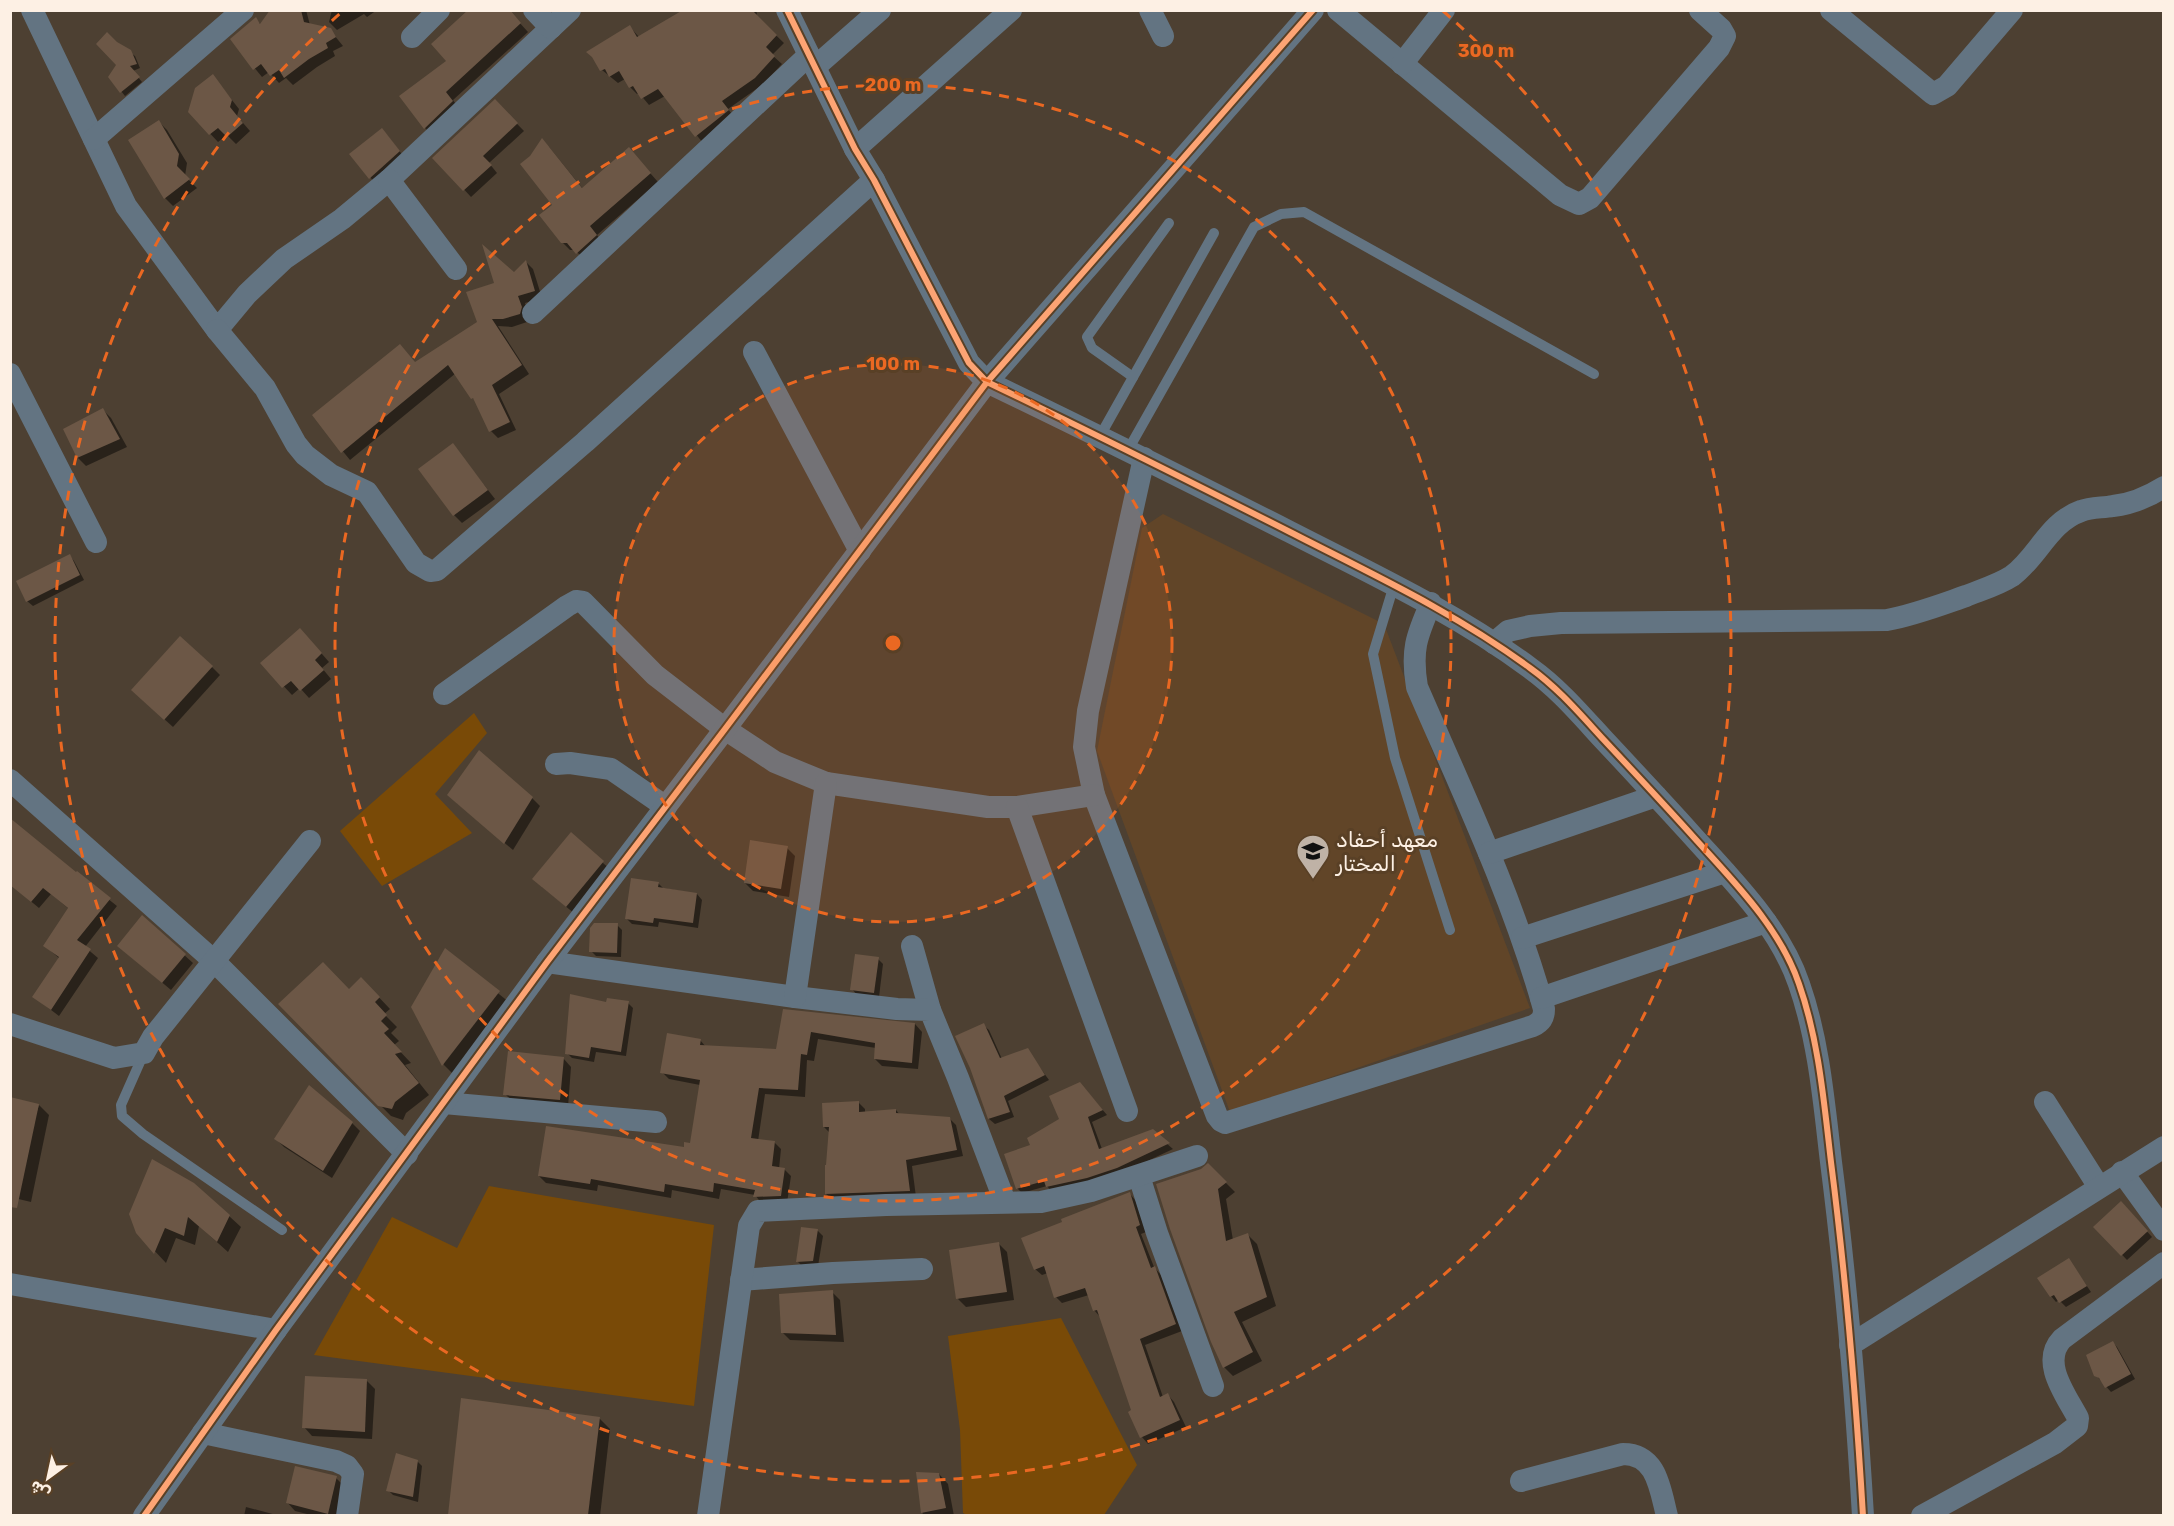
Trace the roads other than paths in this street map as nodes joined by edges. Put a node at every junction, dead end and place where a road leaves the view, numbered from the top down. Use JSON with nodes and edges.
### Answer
{"nodes":[{"id":1,"x":32,"y":10,"type":"edge"},
{"id":2,"x":243,"y":10,"type":"edge"},
{"id":3,"x":439,"y":10,"type":"edge"},
{"id":4,"x":534,"y":10,"type":"edge"},
{"id":5,"x":570,"y":10,"type":"edge"},
{"id":6,"x":787,"y":10,"type":"edge"},
{"id":7,"x":880,"y":10,"type":"edge"},
{"id":8,"x":1011,"y":10,"type":"edge"},
{"id":9,"x":1150,"y":10,"type":"edge"},
{"id":10,"x":1313,"y":10,"type":"edge"},
{"id":11,"x":1338,"y":10,"type":"edge"},
{"id":12,"x":1444,"y":10,"type":"edge"},
{"id":13,"x":1700,"y":10,"type":"edge"},
{"id":14,"x":1832,"y":10,"type":"edge"},
{"id":15,"x":2012,"y":10,"type":"edge"},
{"id":16,"x":551,"y":28,"type":"junction"},
{"id":17,"x":1163,"y":36,"type":"dead end"},
{"id":18,"x":412,"y":37,"type":"dead end"},
{"id":19,"x":812,"y":61,"type":"junction"},
{"id":20,"x":1402,"y":64,"type":"junction"},
{"id":21,"x":94,"y":139,"type":"junction"},
{"id":22,"x":855,"y":149,"type":"junction"},
{"id":23,"x":389,"y":180,"type":"junction"},
{"id":24,"x":874,"y":180,"type":"junction"},
{"id":25,"x":1169,"y":223,"type":"dead end"},
{"id":26,"x":1214,"y":233,"type":"dead end"},
{"id":27,"x":456,"y":269,"type":"dead end"},
{"id":28,"x":532,"y":313,"type":"dead end"},
{"id":29,"x":217,"y":330,"type":"junction"},
{"id":30,"x":754,"y":352,"type":"dead end"},
{"id":31,"x":10,"y":374,"type":"edge"},
{"id":32,"x":1594,"y":374,"type":"dead end"},
{"id":33,"x":1133,"y":377,"type":"junction"},
{"id":34,"x":987,"y":382,"type":"junction"},
{"id":35,"x":1100,"y":436,"type":"junction"},
{"id":36,"x":1136,"y":454,"type":"junction"},
{"id":37,"x":2163,"y":487,"type":"edge"},
{"id":38,"x":96,"y":542,"type":"dead end"},
{"id":39,"x":860,"y":551,"type":"junction"},
{"id":40,"x":1394,"y":585,"type":"junction"},
{"id":41,"x":1431,"y":603,"type":"junction"},
{"id":42,"x":1494,"y":643,"type":"junction"},
{"id":43,"x":444,"y":694,"type":"dead end"},
{"id":44,"x":725,"y":729,"type":"junction"},
{"id":45,"x":556,"y":764,"type":"dead end"},
{"id":46,"x":10,"y":780,"type":"edge"},
{"id":47,"x":826,"y":783,"type":"junction"},
{"id":48,"x":1094,"y":795,"type":"junction"},
{"id":49,"x":1656,"y":796,"type":"junction"},
{"id":50,"x":666,"y":807,"type":"junction"},
{"id":51,"x":1017,"y":807,"type":"junction"},
{"id":52,"x":310,"y":841,"type":"dead end"},
{"id":53,"x":1489,"y":853,"type":"junction"},
{"id":54,"x":1725,"y":872,"type":"junction"},
{"id":55,"x":1766,"y":922,"type":"junction"},
{"id":56,"x":1450,"y":930,"type":"dead end"},
{"id":57,"x":1522,"y":938,"type":"junction"},
{"id":58,"x":912,"y":946,"type":"dead end"},
{"id":59,"x":214,"y":961,"type":"junction"},
{"id":60,"x":547,"y":962,"type":"junction"},
{"id":61,"x":795,"y":997,"type":"junction"},
{"id":62,"x":1541,"y":998,"type":"junction"},
{"id":63,"x":930,"y":1010,"type":"junction"},
{"id":64,"x":10,"y":1024,"type":"edge"},
{"id":65,"x":144,"y":1053,"type":"junction"},
{"id":66,"x":2045,"y":1102,"type":"dead end"},
{"id":67,"x":444,"y":1103,"type":"junction"},
{"id":68,"x":1127,"y":1111,"type":"dead end"},
{"id":69,"x":656,"y":1122,"type":"dead end"},
{"id":70,"x":2163,"y":1147,"type":"edge"},
{"id":71,"x":407,"y":1154,"type":"junction"},
{"id":72,"x":1197,"y":1156,"type":"dead end"},
{"id":73,"x":2122,"y":1172,"type":"junction"},
{"id":74,"x":1138,"y":1176,"type":"junction"},
{"id":75,"x":2099,"y":1187,"type":"junction"},
{"id":76,"x":1005,"y":1202,"type":"junction"},
{"id":77,"x":282,"y":1230,"type":"dead end"},
{"id":78,"x":2163,"y":1230,"type":"edge"},
{"id":79,"x":2163,"y":1263,"type":"edge"},
{"id":80,"x":922,"y":1269,"type":"dead end"},
{"id":81,"x":741,"y":1280,"type":"junction"},
{"id":82,"x":10,"y":1284,"type":"edge"},
{"id":83,"x":276,"y":1330,"type":"junction"},
{"id":84,"x":1850,"y":1345,"type":"junction"},
{"id":85,"x":1213,"y":1386,"type":"dead end"},
{"id":86,"x":203,"y":1433,"type":"junction"},
{"id":87,"x":1521,"y":1481,"type":"dead end"},
{"id":88,"x":144,"y":1515,"type":"edge"},
{"id":89,"x":347,"y":1515,"type":"edge"},
{"id":90,"x":708,"y":1515,"type":"edge"},
{"id":91,"x":1667,"y":1515,"type":"edge"},
{"id":92,"x":1863,"y":1515,"type":"edge"},
{"id":93,"x":1922,"y":1515,"type":"edge"}],
"edges":[{"from":1,"to":21,"type":"street"},
{"from":2,"to":21,"type":"street"},
{"from":3,"to":18,"type":"street"},
{"from":4,"to":16,"type":"street"},
{"from":5,"to":16,"type":"street"},
{"from":6,"to":19,"type":"street"},
{"from":7,"to":19,"type":"street"},
{"from":8,"to":22,"type":"street"},
{"from":9,"to":17,"type":"street"},
{"from":10,"to":34,"type":"street"},
{"from":11,"to":20,"type":"street"},
{"from":12,"to":20,"type":"street"},
{"from":13,"to":20,"type":"street"},
{"from":14,"to":15,"type":"street"},
{"from":16,"to":23,"type":"street"},
{"from":19,"to":22,"type":"street"},
{"from":19,"to":28,"type":"street"},
{"from":21,"to":29,"type":"street"},
{"from":22,"to":24,"type":"street"},
{"from":23,"to":27,"type":"street"},
{"from":23,"to":29,"type":"street"},
{"from":24,"to":29,"type":"street"},
{"from":24,"to":34,"type":"street"},
{"from":25,"to":33,"type":"lane"},
{"from":26,"to":33,"type":"lane"},
{"from":30,"to":39,"type":"street"},
{"from":31,"to":38,"type":"street"},
{"from":32,"to":36,"type":"lane"},
{"from":33,"to":35,"type":"lane"},
{"from":34,"to":35,"type":"street"},
{"from":34,"to":39,"type":"street"},
{"from":35,"to":36,"type":"street"},
{"from":36,"to":40,"type":"street"},
{"from":36,"to":48,"type":"street"},
{"from":37,"to":42,"type":"street"},
{"from":39,"to":44,"type":"street"},
{"from":40,"to":41,"type":"street"},
{"from":40,"to":56,"type":"lane"},
{"from":41,"to":42,"type":"street"},
{"from":41,"to":53,"type":"street"},
{"from":42,"to":49,"type":"street"},
{"from":43,"to":44,"type":"street"},
{"from":44,"to":47,"type":"street"},
{"from":44,"to":50,"type":"street"},
{"from":45,"to":50,"type":"street"},
{"from":46,"to":59,"type":"street"},
{"from":47,"to":51,"type":"street"},
{"from":47,"to":61,"type":"street"},
{"from":48,"to":51,"type":"street"},
{"from":48,"to":62,"type":"street"},
{"from":49,"to":53,"type":"street"},
{"from":49,"to":54,"type":"street"},
{"from":50,"to":60,"type":"street"},
{"from":51,"to":68,"type":"street"},
{"from":52,"to":59,"type":"street"},
{"from":53,"to":57,"type":"street"},
{"from":54,"to":55,"type":"street"},
{"from":54,"to":57,"type":"street"},
{"from":55,"to":62,"type":"street"},
{"from":55,"to":84,"type":"street"},
{"from":57,"to":62,"type":"street"},
{"from":58,"to":63,"type":"street"},
{"from":59,"to":65,"type":"street"},
{"from":59,"to":71,"type":"street"},
{"from":60,"to":61,"type":"street"},
{"from":60,"to":67,"type":"street"},
{"from":61,"to":63,"type":"street"},
{"from":63,"to":76,"type":"street"},
{"from":64,"to":65,"type":"street"},
{"from":65,"to":77,"type":"lane"},
{"from":66,"to":75,"type":"street"},
{"from":67,"to":69,"type":"street"},
{"from":67,"to":71,"type":"street"},
{"from":70,"to":73,"type":"street"},
{"from":71,"to":83,"type":"street"},
{"from":72,"to":74,"type":"street"},
{"from":73,"to":75,"type":"street"},
{"from":73,"to":78,"type":"street"},
{"from":74,"to":76,"type":"street"},
{"from":74,"to":85,"type":"street"},
{"from":75,"to":84,"type":"street"},
{"from":76,"to":81,"type":"street"},
{"from":79,"to":93,"type":"street"},
{"from":80,"to":81,"type":"street"},
{"from":81,"to":90,"type":"street"},
{"from":82,"to":83,"type":"street"},
{"from":83,"to":86,"type":"street"},
{"from":84,"to":92,"type":"street"},
{"from":86,"to":88,"type":"street"},
{"from":86,"to":89,"type":"street"},
{"from":87,"to":91,"type":"street"}]}
